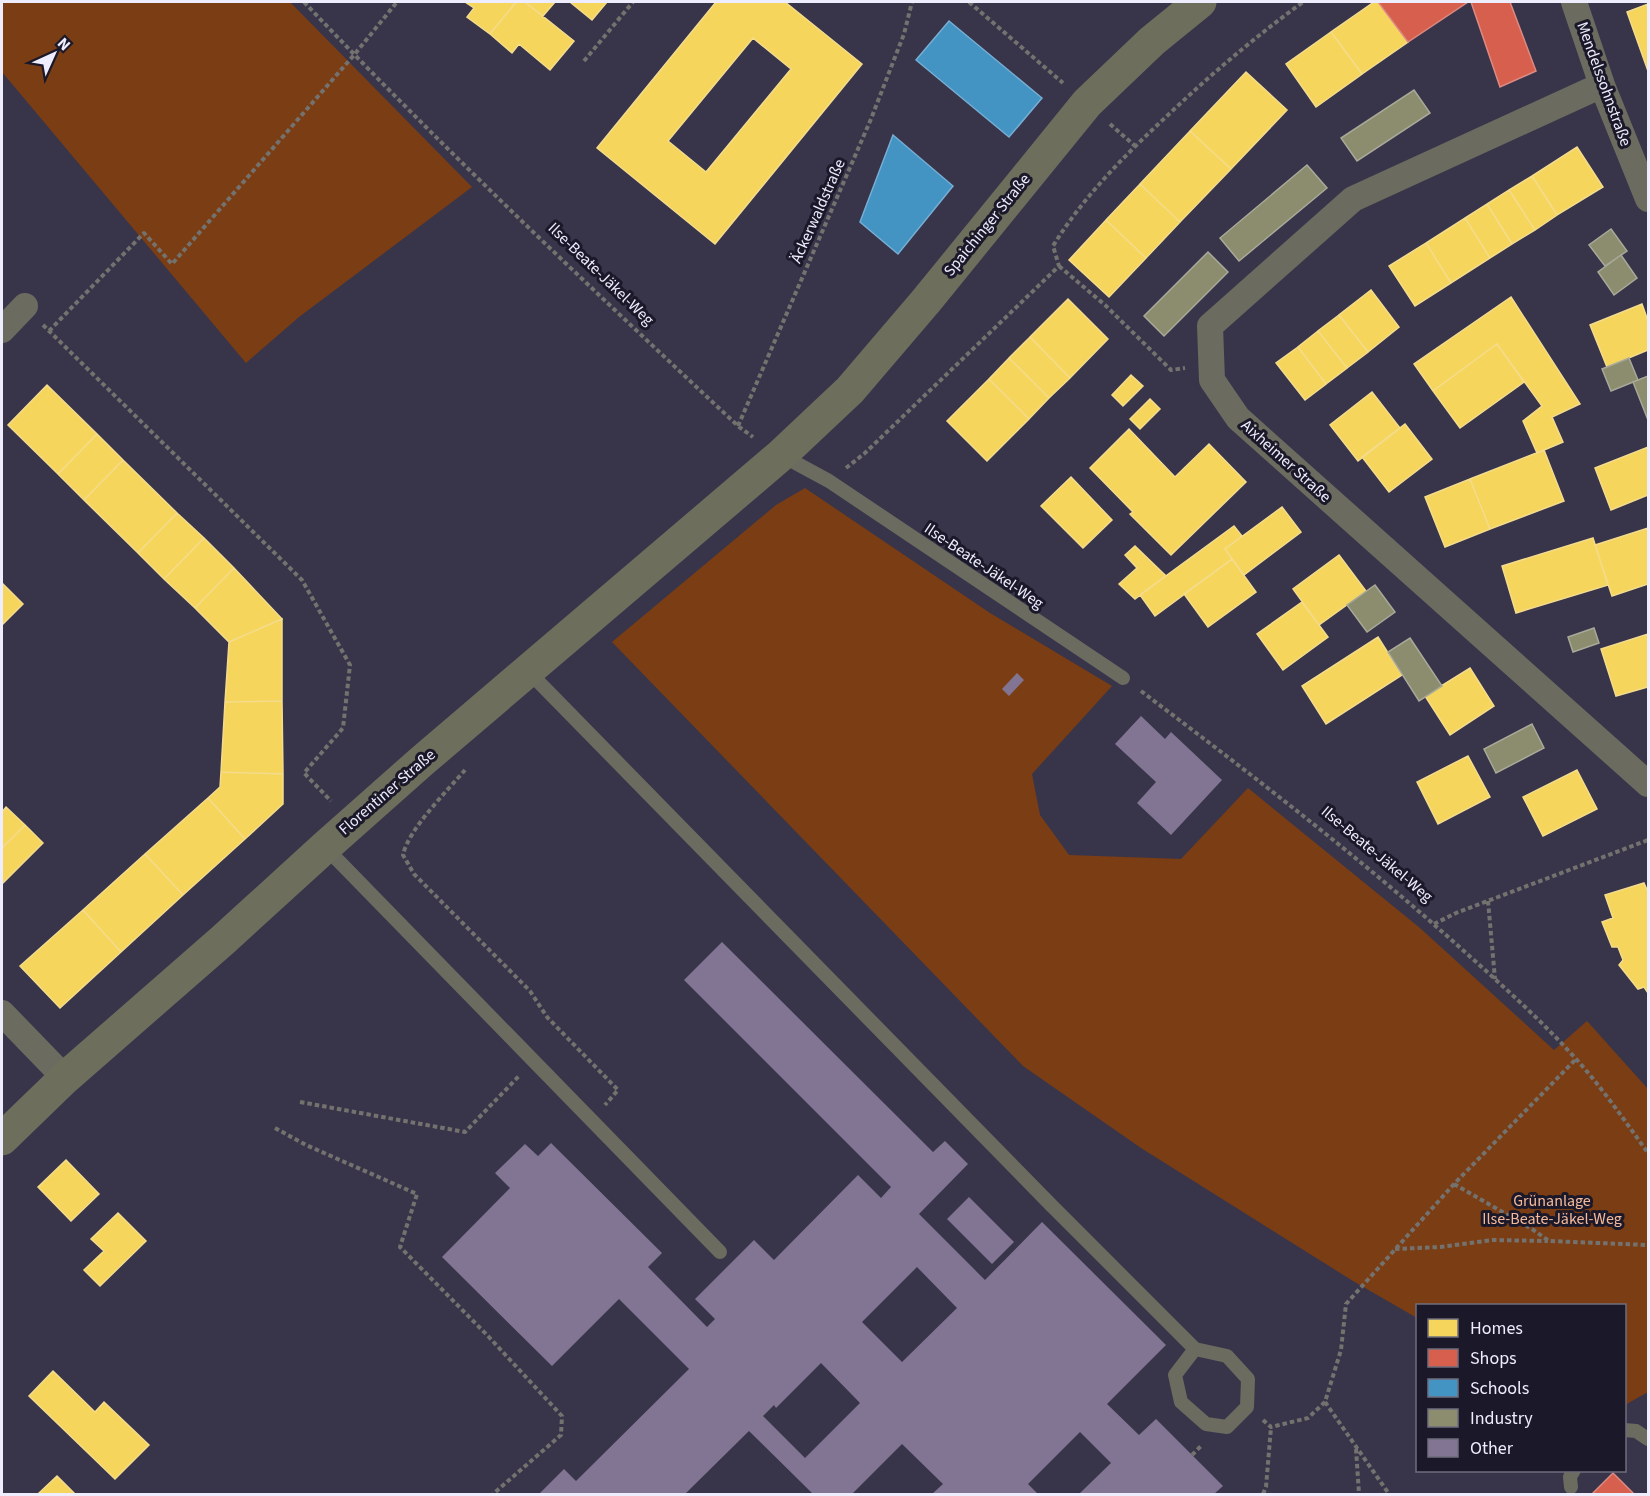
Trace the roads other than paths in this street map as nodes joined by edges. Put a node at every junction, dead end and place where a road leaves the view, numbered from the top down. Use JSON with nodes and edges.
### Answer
{"nodes":[{"id":1,"x":1200,"y":2,"type":"edge"},
{"id":2,"x":1574,"y":2,"type":"edge"},
{"id":3,"x":1602,"y":85,"type":"junction"},
{"id":4,"x":1648,"y":199,"type":"edge"},
{"id":5,"x":25,"y":306,"type":"dead end"},
{"id":6,"x":2,"y":330,"type":"edge"},
{"id":7,"x":781,"y":455,"type":"junction"},
{"id":8,"x":528,"y":671,"type":"junction"},
{"id":9,"x":1123,"y":678,"type":"road end"},
{"id":10,"x":1648,"y":784,"type":"edge"},
{"id":11,"x":325,"y":847,"type":"junction"},
{"id":12,"x":2,"y":1013,"type":"edge"},
{"id":13,"x":65,"y":1078,"type":"junction"},
{"id":14,"x":2,"y":1139,"type":"edge"},
{"id":15,"x":720,"y":1252,"type":"dead end"},
{"id":16,"x":1195,"y":1349,"type":"junction"},
{"id":17,"x":1626,"y":1430,"type":"edge"},
{"id":18,"x":1648,"y":1439,"type":"edge"},
{"id":19,"x":1573,"y":1472,"type":"edge"},
{"id":20,"x":1571,"y":1487,"type":"dead end"}],
"edges":[{"from":1,"to":7,"type":"street","name":"Spaichinger Straße"},
{"from":2,"to":3,"type":"street","name":"Mendelssohnstraße"},
{"from":3,"to":4,"type":"street","name":"Mendelssohnstraße"},
{"from":3,"to":10,"type":"street","name":"Aixheimer Straße"},
{"from":5,"to":6,"type":"street"},
{"from":7,"to":8,"type":"street","name":"Florentiner Straße"},
{"from":7,"to":9,"type":"lane","name":"Ilse-Beate-Jäkel-Weg"},
{"from":8,"to":11,"type":"street","name":"Florentiner Straße"},
{"from":8,"to":16,"type":"lane"},
{"from":11,"to":13,"type":"street","name":"Florentiner Straße"},
{"from":11,"to":15,"type":"lane"},
{"from":12,"to":13,"type":"street"},
{"from":13,"to":14,"type":"street","name":"Florentiner Straße"},
{"from":16,"to":16,"type":"lane"},
{"from":17,"to":18,"type":"lane"},
{"from":19,"to":20,"type":"lane"}]}
